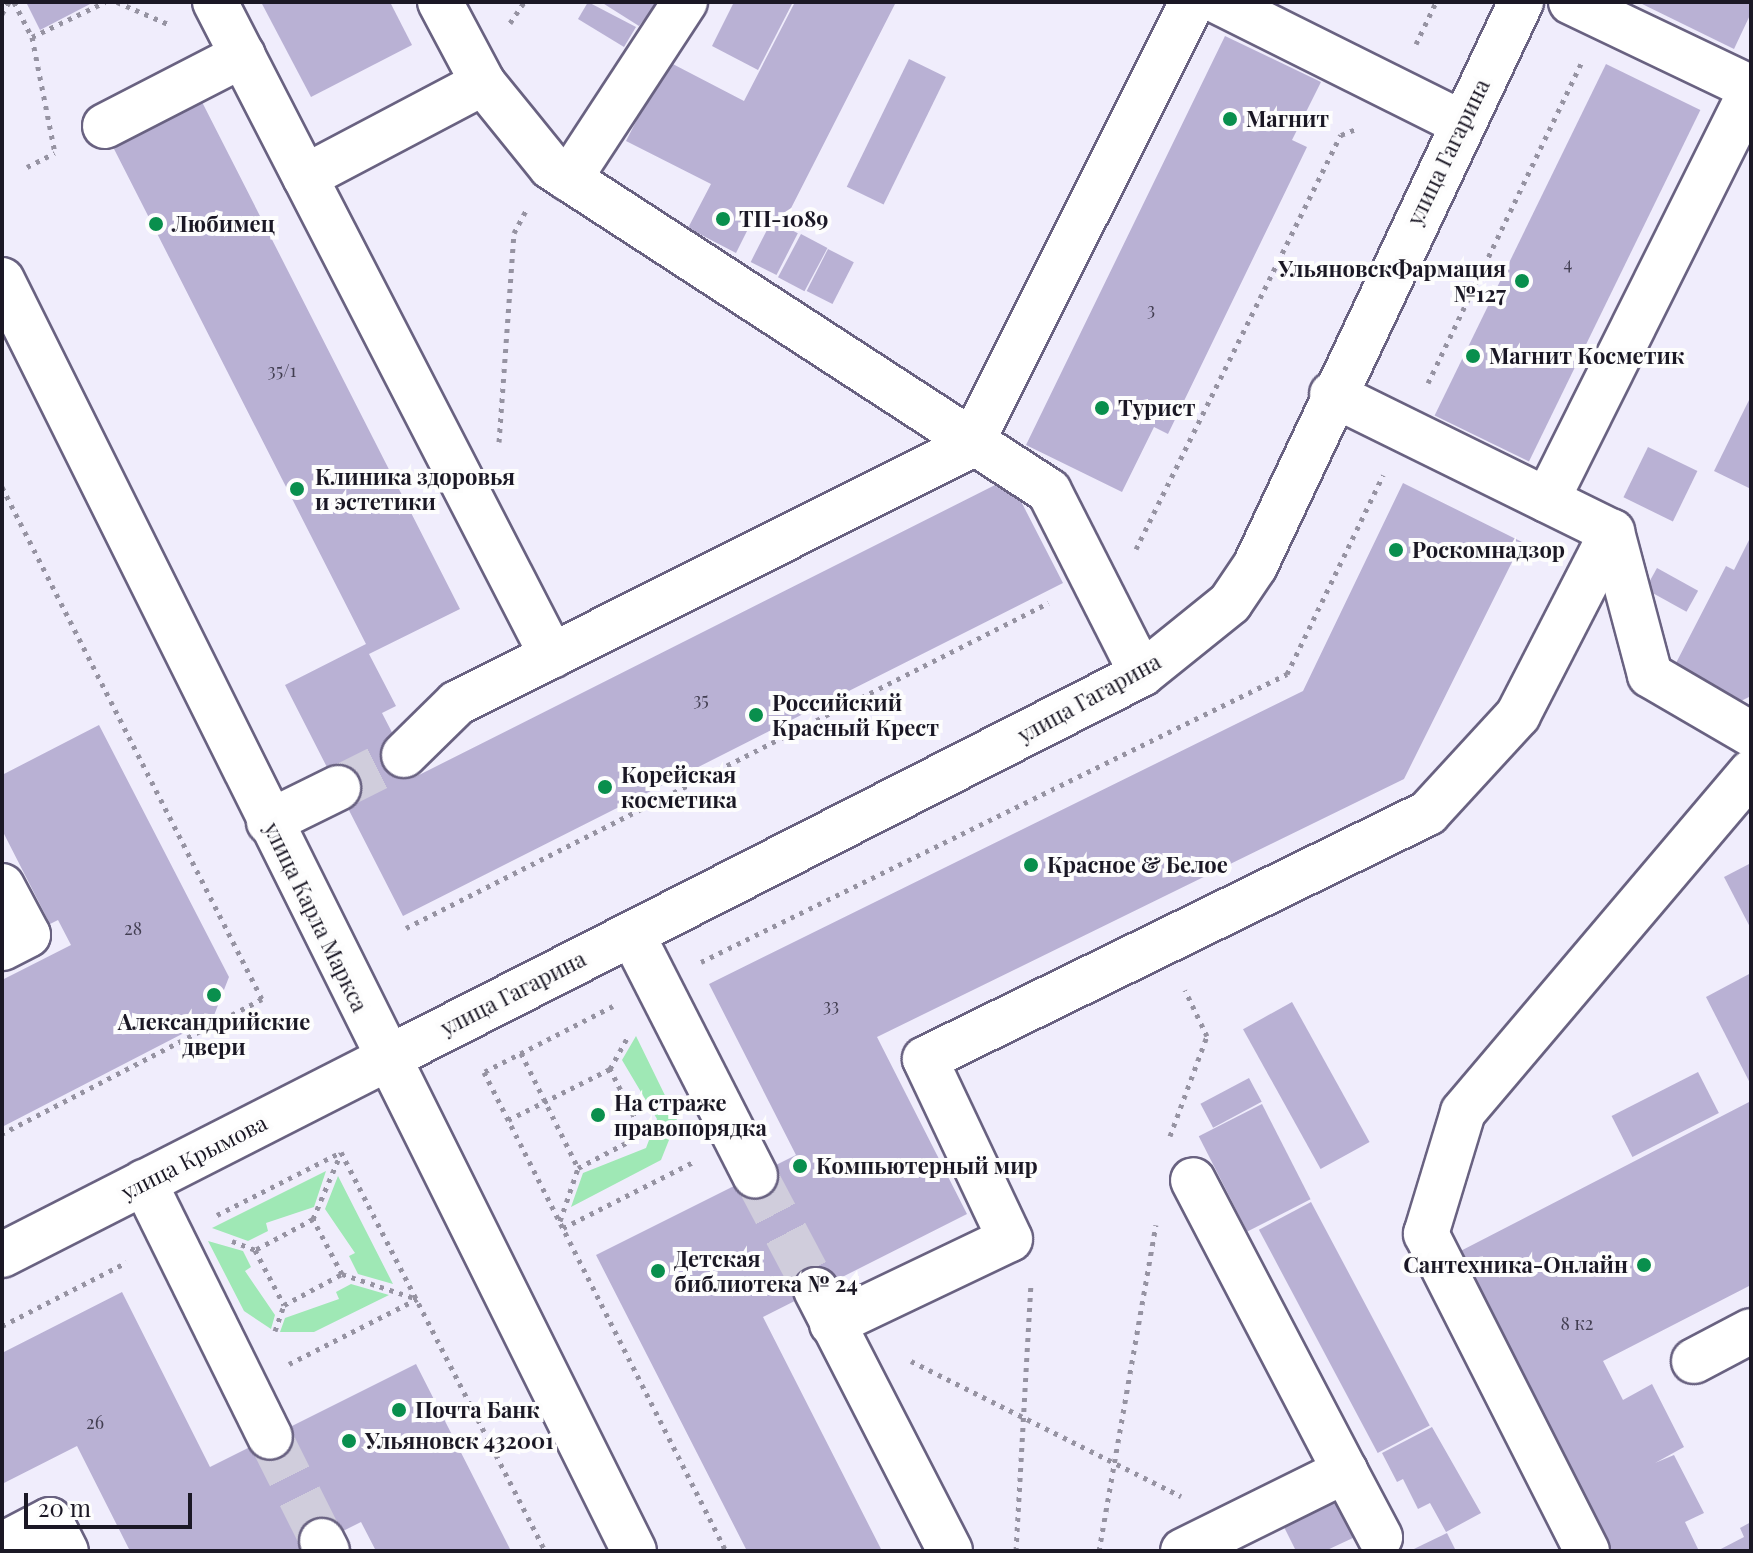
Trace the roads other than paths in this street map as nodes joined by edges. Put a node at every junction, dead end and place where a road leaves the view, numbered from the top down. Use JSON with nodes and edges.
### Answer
{"nodes":[{"id":1,"x":215,"y":2,"type":"edge"},
{"id":2,"x":440,"y":2,"type":"edge"},
{"id":3,"x":685,"y":2,"type":"edge"},
{"id":4,"x":1192,"y":2,"type":"edge"},
{"id":5,"x":1219,"y":2,"type":"edge"},
{"id":6,"x":1521,"y":2,"type":"edge"},
{"id":7,"x":1571,"y":2,"type":"edge"},
{"id":8,"x":1281,"y":16,"type":"edge"},
{"id":9,"x":243,"y":55,"type":"junction"},
{"id":10,"x":483,"y":83,"type":"junction"},
{"id":11,"x":1751,"y":89,"type":"edge"},
{"id":12,"x":1462,"y":123,"type":"junction"},
{"id":13,"x":105,"y":126,"type":"dead end"},
{"id":14,"x":560,"y":173,"type":"junction"},
{"id":15,"x":305,"y":177,"type":"junction"},
{"id":16,"x":2,"y":280,"type":"edge"},
{"id":17,"x":1332,"y":394,"type":"junction"},
{"id":18,"x":970,"y":446,"type":"junction"},
{"id":19,"x":1547,"y":500,"type":"junction"},
{"id":20,"x":1612,"y":532,"type":"junction"},
{"id":21,"x":552,"y":656,"type":"junction"},
{"id":22,"x":1142,"y":674,"type":"junction"},
{"id":23,"x":1751,"y":734,"type":"edge"},
{"id":24,"x":404,"y":755,"type":"tunnel mouth"},
{"id":25,"x":1751,"y":772,"type":"edge"},
{"id":26,"x":338,"y":788,"type":"tunnel mouth"},
{"id":27,"x":269,"y":822,"type":"junction"},
{"id":28,"x":2,"y":886,"type":"edge"},
{"id":29,"x":632,"y":934,"type":"junction"},
{"id":30,"x":2,"y":948,"type":"edge"},
{"id":31,"x":386,"y":1059,"type":"junction"},
{"id":32,"x":746,"y":1158,"type":"tunnel mouth"},
{"id":33,"x":1181,"y":1164,"type":"road end"},
{"id":34,"x":144,"y":1182,"type":"junction"},
{"id":35,"x":2,"y":1255,"type":"edge"},
{"id":36,"x":1751,"y":1331,"type":"edge"},
{"id":37,"x":1694,"y":1361,"type":"dead end"},
{"id":38,"x":270,"y":1437,"type":"tunnel mouth"},
{"id":39,"x":1345,"y":1471,"type":"junction"},
{"id":40,"x":1380,"y":1537,"type":"dead end"},
{"id":41,"x":2,"y":1545,"type":"edge"},
{"id":42,"x":66,"y":1551,"type":"edge"},
{"id":43,"x":634,"y":1551,"type":"edge"},
{"id":44,"x":950,"y":1551,"type":"edge"},
{"id":45,"x":1183,"y":1551,"type":"edge"},
{"id":46,"x":1587,"y":1551,"type":"edge"}],
"edges":[{"from":1,"to":9,"type":"main road"},
{"from":2,"to":10,"type":"main road"},
{"from":3,"to":14,"type":"main road"},
{"from":4,"to":18,"type":"main road"},
{"from":5,"to":8,"type":"main road"},
{"from":6,"to":12,"type":"main road","name":"улица Гагарина"},
{"from":7,"to":11,"type":"main road"},
{"from":8,"to":12,"type":"main road"},
{"from":9,"to":13,"type":"main road"},
{"from":9,"to":15,"type":"main road"},
{"from":10,"to":14,"type":"main road"},
{"from":10,"to":15,"type":"main road"},
{"from":11,"to":19,"type":"main road"},
{"from":12,"to":17,"type":"main road","name":"улица Гагарина"},
{"from":14,"to":18,"type":"main road"},
{"from":15,"to":21,"type":"main road"},
{"from":16,"to":27,"type":"main road","name":"улица Карла Маркса"},
{"from":17,"to":19,"type":"main road"},
{"from":17,"to":22,"type":"main road","name":"улица Гагарина"},
{"from":18,"to":21,"type":"main road"},
{"from":18,"to":22,"type":"main road"},
{"from":19,"to":20,"type":"main road"},
{"from":20,"to":23,"type":"main road"},
{"from":20,"to":44,"type":"main road"},
{"from":21,"to":24,"type":"main road"},
{"from":22,"to":29,"type":"main road","name":"улица Гагарина"},
{"from":25,"to":46,"type":"main road"},
{"from":26,"to":27,"type":"main road"},
{"from":27,"to":31,"type":"main road","name":"улица Карла Маркса"},
{"from":28,"to":30,"type":"main road"},
{"from":29,"to":31,"type":"main road","name":"улица Гагарина"},
{"from":29,"to":32,"type":"main road"},
{"from":31,"to":34,"type":"main road","name":"улица Крымова"},
{"from":31,"to":43,"type":"main road","name":"улица Карла Маркса"},
{"from":33,"to":39,"type":"main road"},
{"from":34,"to":35,"type":"main road","name":"улица Крымова"},
{"from":34,"to":38,"type":"main road"},
{"from":36,"to":37,"type":"main road"},
{"from":39,"to":40,"type":"main road"},
{"from":39,"to":45,"type":"main road"},
{"from":41,"to":42,"type":"main road"}]}
